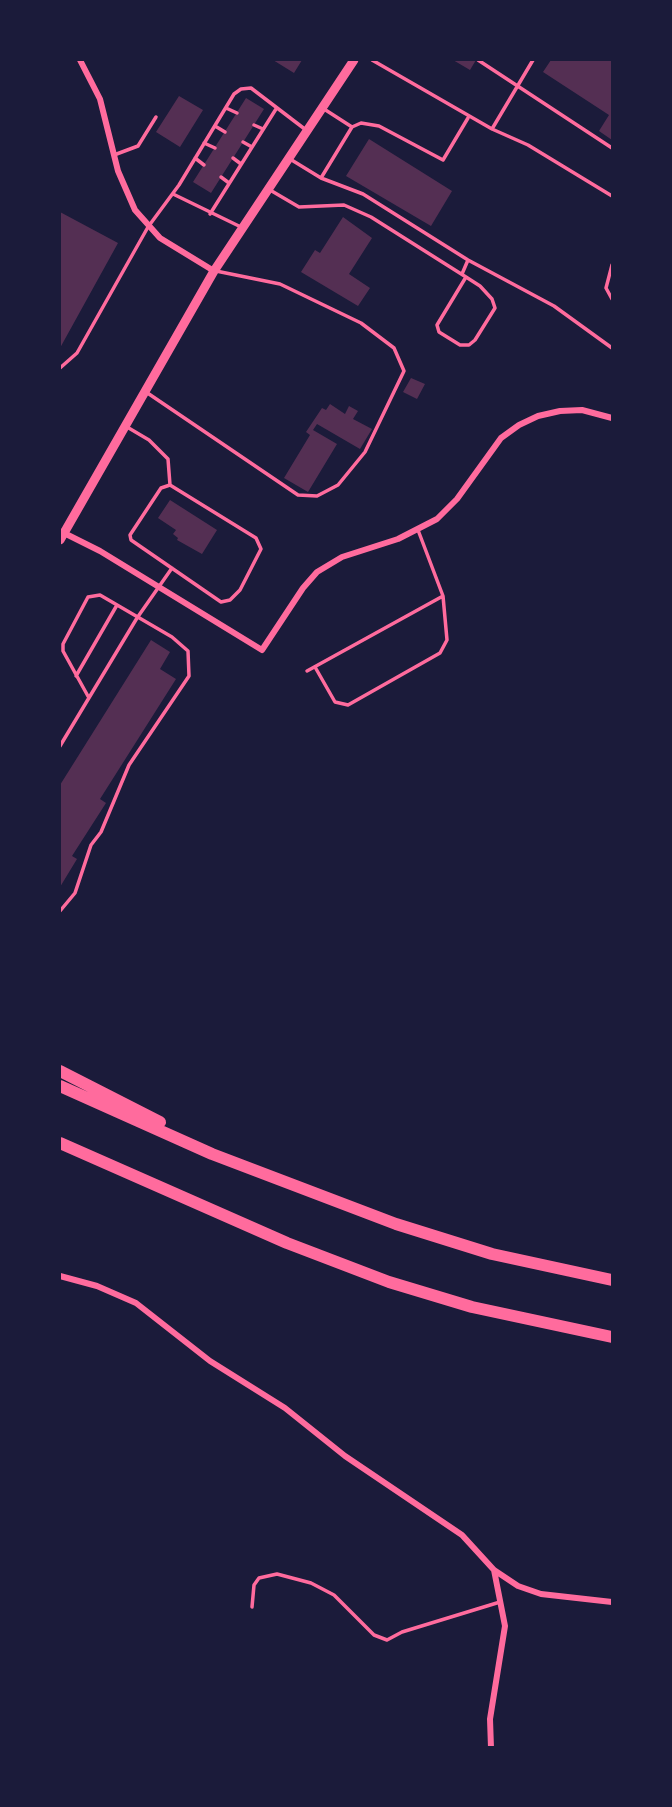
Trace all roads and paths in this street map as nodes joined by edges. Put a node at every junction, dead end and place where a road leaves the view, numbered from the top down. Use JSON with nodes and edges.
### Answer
{"nodes":[{"id":1,"x":80,"y":60,"type":"edge"},
{"id":2,"x":354,"y":60,"type":"edge"},
{"id":3,"x":372,"y":60,"type":"edge"},
{"id":4,"x":478,"y":60,"type":"edge"},
{"id":5,"x":533,"y":60,"type":"edge"},
{"id":6,"x":519,"y":85,"type":"junction"},
{"id":7,"x":226,"y":108,"type":"junction"},
{"id":8,"x":276,"y":108,"type":"junction"},
{"id":9,"x":324,"y":109,"type":"junction"},
{"id":10,"x":237,"y":113,"type":"dead end"},
{"id":11,"x":156,"y":117,"type":"dead end"},
{"id":12,"x":468,"y":118,"type":"junction"},
{"id":13,"x":254,"y":125,"type":"dead end"},
{"id":14,"x":215,"y":126,"type":"junction"},
{"id":15,"x":352,"y":127,"type":"junction"},
{"id":16,"x":263,"y":129,"type":"junction"},
{"id":17,"x":492,"y":129,"type":"junction"},
{"id":18,"x":309,"y":131,"type":"junction"},
{"id":19,"x":225,"y":132,"type":"dead end"},
{"id":20,"x":243,"y":142,"type":"dead end"},
{"id":21,"x":204,"y":143,"type":"junction"},
{"id":22,"x":215,"y":148,"type":"dead end"},
{"id":23,"x":251,"y":148,"type":"junction"},
{"id":24,"x":612,"y":148,"type":"edge"},
{"id":25,"x":114,"y":155,"type":"junction"},
{"id":26,"x":195,"y":158,"type":"junction"},
{"id":27,"x":233,"y":158,"type":"dead end"},
{"id":28,"x":290,"y":159,"type":"junction"},
{"id":29,"x":241,"y":164,"type":"junction"},
{"id":30,"x":204,"y":165,"type":"dead end"},
{"id":31,"x":221,"y":177,"type":"dead end"},
{"id":32,"x":321,"y":178,"type":"junction"},
{"id":33,"x":229,"y":183,"type":"junction"},
{"id":34,"x":270,"y":190,"type":"junction"},
{"id":35,"x":173,"y":194,"type":"junction"},
{"id":36,"x":612,"y":196,"type":"edge"},
{"id":37,"x":210,"y":214,"type":"junction"},
{"id":38,"x":148,"y":227,"type":"junction"},
{"id":39,"x":243,"y":228,"type":"junction"},
{"id":40,"x":468,"y":260,"type":"junction"},
{"id":41,"x":612,"y":265,"type":"edge"},
{"id":42,"x":214,"y":271,"type":"junction"},
{"id":43,"x":463,"y":276,"type":"junction"},
{"id":44,"x":612,"y":299,"type":"edge"},
{"id":45,"x":612,"y":348,"type":"edge"},
{"id":46,"x":60,"y":368,"type":"edge"},
{"id":47,"x":145,"y":391,"type":"junction"},
{"id":48,"x":612,"y":418,"type":"edge"},
{"id":49,"x":125,"y":425,"type":"junction"},
{"id":50,"x":170,"y":485,"type":"junction"},
{"id":51,"x":418,"y":530,"type":"junction"},
{"id":52,"x":60,"y":536,"type":"edge"},
{"id":53,"x":172,"y":568,"type":"junction"},
{"id":54,"x":158,"y":587,"type":"junction"},
{"id":55,"x":443,"y":596,"type":"junction"},
{"id":56,"x":117,"y":605,"type":"junction"},
{"id":57,"x":137,"y":618,"type":"junction"},
{"id":58,"x":315,"y":667,"type":"junction"},
{"id":59,"x":307,"y":671,"type":"dead end"},
{"id":60,"x":76,"y":676,"type":"junction"},
{"id":61,"x":89,"y":698,"type":"junction"},
{"id":62,"x":60,"y":746,"type":"edge"},
{"id":63,"x":60,"y":911,"type":"edge"},
{"id":64,"x":60,"y":1071,"type":"edge"},
{"id":65,"x":60,"y":1086,"type":"edge"},
{"id":66,"x":60,"y":1143,"type":"edge"},
{"id":67,"x":254,"y":1170,"type":"junction"},
{"id":68,"x":60,"y":1276,"type":"edge"},
{"id":69,"x":612,"y":1280,"type":"edge"},
{"id":70,"x":612,"y":1337,"type":"edge"},
{"id":71,"x":494,"y":1570,"type":"junction"},
{"id":72,"x":500,"y":1602,"type":"junction"},
{"id":73,"x":612,"y":1602,"type":"edge"},
{"id":74,"x":252,"y":1607,"type":"dead end"},
{"id":75,"x":491,"y":1748,"type":"edge"}],
"edges":[{"from":1,"to":25,"type":"street"},
{"from":2,"to":9,"type":"main road"},
{"from":3,"to":12,"type":"lane"},
{"from":4,"to":6,"type":"lane"},
{"from":5,"to":6,"type":"lane"},
{"from":6,"to":17,"type":"lane"},
{"from":6,"to":24,"type":"lane"},
{"from":7,"to":8,"type":"lane"},
{"from":7,"to":10,"type":"lane"},
{"from":7,"to":14,"type":"lane"},
{"from":8,"to":16,"type":"lane"},
{"from":8,"to":18,"type":"lane"},
{"from":9,"to":15,"type":"lane"},
{"from":9,"to":18,"type":"main road"},
{"from":11,"to":25,"type":"lane"},
{"from":12,"to":15,"type":"lane"},
{"from":12,"to":17,"type":"lane"},
{"from":13,"to":16,"type":"lane"},
{"from":14,"to":19,"type":"lane"},
{"from":14,"to":21,"type":"lane"},
{"from":15,"to":32,"type":"lane"},
{"from":16,"to":23,"type":"lane"},
{"from":17,"to":36,"type":"lane"},
{"from":18,"to":28,"type":"main road"},
{"from":20,"to":23,"type":"lane"},
{"from":21,"to":22,"type":"lane"},
{"from":21,"to":26,"type":"lane"},
{"from":23,"to":29,"type":"lane"},
{"from":25,"to":38,"type":"street"},
{"from":26,"to":30,"type":"lane"},
{"from":26,"to":35,"type":"lane"},
{"from":27,"to":29,"type":"lane"},
{"from":28,"to":32,"type":"lane"},
{"from":28,"to":34,"type":"main road"},
{"from":29,"to":33,"type":"lane"},
{"from":31,"to":33,"type":"lane"},
{"from":32,"to":40,"type":"lane"},
{"from":33,"to":37,"type":"lane"},
{"from":34,"to":39,"type":"main road"},
{"from":34,"to":43,"type":"lane"},
{"from":35,"to":37,"type":"lane"},
{"from":35,"to":38,"type":"lane"},
{"from":37,"to":39,"type":"lane"},
{"from":38,"to":42,"type":"street"},
{"from":38,"to":46,"type":"lane"},
{"from":39,"to":42,"type":"main road"},
{"from":40,"to":43,"type":"lane"},
{"from":40,"to":45,"type":"lane"},
{"from":41,"to":44,"type":"lane"},
{"from":42,"to":47,"type":"main road"},
{"from":42,"to":47,"type":"lane"},
{"from":43,"to":43,"type":"lane"},
{"from":47,"to":49,"type":"main road"},
{"from":48,"to":51,"type":"street"},
{"from":49,"to":50,"type":"lane"},
{"from":49,"to":52,"type":"main road"},
{"from":50,"to":53,"type":"lane"},
{"from":50,"to":53,"type":"lane"},
{"from":51,"to":54,"type":"street"},
{"from":51,"to":55,"type":"lane"},
{"from":52,"to":54,"type":"street"},
{"from":53,"to":54,"type":"lane"},
{"from":54,"to":57,"type":"lane"},
{"from":55,"to":58,"type":"lane"},
{"from":55,"to":58,"type":"lane"},
{"from":56,"to":57,"type":"lane"},
{"from":56,"to":60,"type":"lane"},
{"from":56,"to":60,"type":"lane"},
{"from":57,"to":61,"type":"lane"},
{"from":57,"to":63,"type":"lane"},
{"from":58,"to":59,"type":"lane"},
{"from":60,"to":61,"type":"lane"},
{"from":61,"to":62,"type":"lane"},
{"from":64,"to":67,"type":"highway"},
{"from":65,"to":67,"type":"highway"},
{"from":66,"to":70,"type":"highway"},
{"from":67,"to":69,"type":"highway"},
{"from":68,"to":71,"type":"street"},
{"from":71,"to":72,"type":"street"},
{"from":71,"to":73,"type":"street"},
{"from":72,"to":74,"type":"lane"},
{"from":72,"to":75,"type":"street"}]}
